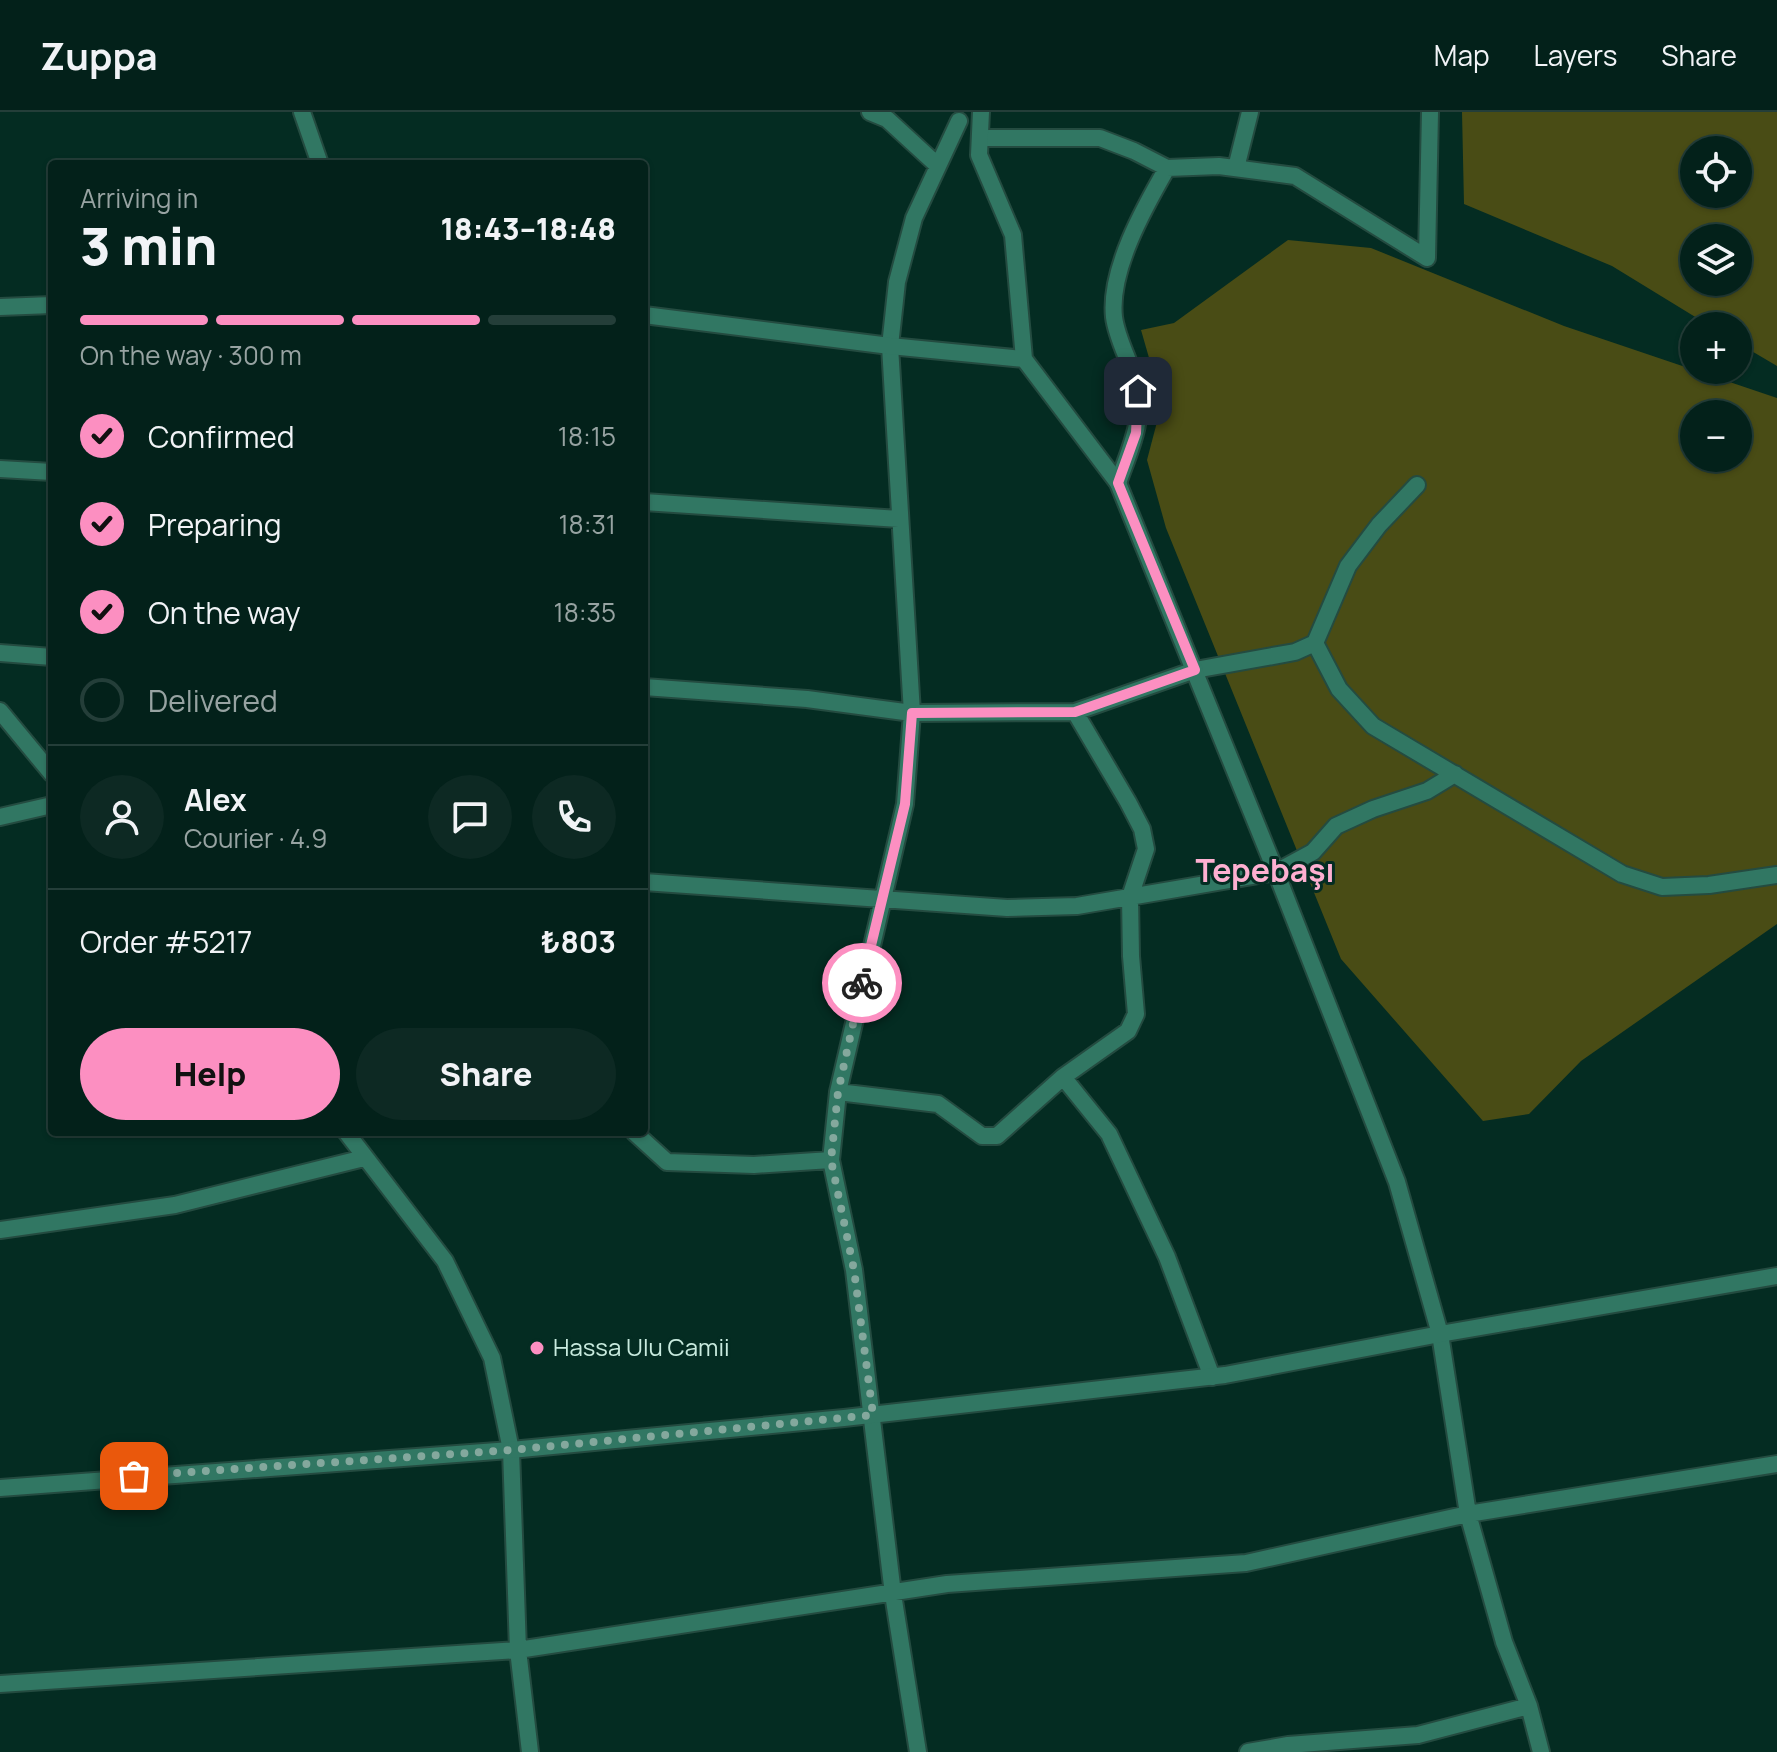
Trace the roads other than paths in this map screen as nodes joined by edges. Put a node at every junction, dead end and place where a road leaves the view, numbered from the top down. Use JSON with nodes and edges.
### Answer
{"nodes":[{"id":1,"x":302,"y":112,"type":"edge"},
{"id":2,"x":870,"y":112,"type":"edge"},
{"id":3,"x":981,"y":112,"type":"edge"},
{"id":4,"x":1250,"y":112,"type":"edge"},
{"id":5,"x":1430,"y":112,"type":"edge"},
{"id":6,"x":956,"y":116,"type":"edge"},
{"id":7,"x":979,"y":146,"type":"junction"},
{"id":8,"x":319,"y":160,"type":"edge"},
{"id":9,"x":937,"y":165,"type":"junction"},
{"id":10,"x":1167,"y":168,"type":"junction"},
{"id":11,"x":1236,"y":168,"type":"junction"},
{"id":12,"x":48,"y":305,"type":"edge"},
{"id":13,"x":0,"y":307,"type":"edge"},
{"id":14,"x":648,"y":316,"type":"edge"},
{"id":15,"x":890,"y":346,"type":"junction"},
{"id":16,"x":1024,"y":359,"type":"junction"},
{"id":17,"x":0,"y":469,"type":"edge"},
{"id":18,"x":48,"y":472,"type":"edge"},
{"id":19,"x":1118,"y":483,"type":"junction"},
{"id":20,"x":1417,"y":485,"type":"dead end"},
{"id":21,"x":648,"y":502,"type":"edge"},
{"id":22,"x":899,"y":519,"type":"junction"},
{"id":23,"x":1315,"y":643,"type":"junction"},
{"id":24,"x":0,"y":653,"type":"edge"},
{"id":25,"x":48,"y":657,"type":"edge"},
{"id":26,"x":1195,"y":670,"type":"junction"},
{"id":27,"x":648,"y":687,"type":"edge"},
{"id":28,"x":0,"y":711,"type":"edge"},
{"id":29,"x":1075,"y":712,"type":"junction"},
{"id":30,"x":912,"y":713,"type":"junction"},
{"id":31,"x":48,"y":769,"type":"edge"},
{"id":32,"x":1455,"y":774,"type":"junction"},
{"id":33,"x":48,"y":806,"type":"edge"},
{"id":34,"x":0,"y":817,"type":"edge"},
{"id":35,"x":1276,"y":872,"type":"junction"},
{"id":36,"x":1777,"y":875,"type":"edge"},
{"id":37,"x":648,"y":882,"type":"edge"},
{"id":38,"x":1130,"y":897,"type":"junction"},
{"id":39,"x":883,"y":901,"type":"junction"},
{"id":40,"x":1063,"y":1077,"type":"junction"},
{"id":41,"x":838,"y":1092,"type":"junction"},
{"id":42,"x":349,"y":1136,"type":"edge"},
{"id":43,"x":638,"y":1136,"type":"edge"},
{"id":44,"x":364,"y":1158,"type":"junction"},
{"id":45,"x":831,"y":1160,"type":"junction"},
{"id":46,"x":0,"y":1230,"type":"edge"},
{"id":47,"x":1777,"y":1276,"type":"edge"},
{"id":48,"x":1440,"y":1334,"type":"junction"},
{"id":49,"x":1212,"y":1377,"type":"junction"},
{"id":50,"x":873,"y":1415,"type":"junction"},
{"id":51,"x":511,"y":1450,"type":"junction"},
{"id":52,"x":1777,"y":1464,"type":"edge"},
{"id":53,"x":0,"y":1488,"type":"edge"},
{"id":54,"x":1468,"y":1514,"type":"junction"},
{"id":55,"x":893,"y":1594,"type":"junction"},
{"id":56,"x":518,"y":1650,"type":"junction"},
{"id":57,"x":0,"y":1684,"type":"edge"},
{"id":58,"x":1529,"y":1706,"type":"junction"},
{"id":59,"x":530,"y":1752,"type":"edge"},
{"id":60,"x":918,"y":1752,"type":"edge"},
{"id":61,"x":1248,"y":1752,"type":"edge"},
{"id":62,"x":1541,"y":1752,"type":"edge"}],
"edges":[{"from":1,"to":8,"type":"street"},
{"from":2,"to":9,"type":"street"},
{"from":3,"to":7,"type":"street"},
{"from":4,"to":11,"type":"street"},
{"from":5,"to":11,"type":"street"},
{"from":6,"to":7,"type":"street"},
{"from":6,"to":9,"type":"street"},
{"from":7,"to":10,"type":"street"},
{"from":7,"to":16,"type":"street"},
{"from":9,"to":15,"type":"street"},
{"from":10,"to":11,"type":"street"},
{"from":10,"to":19,"type":"street"},
{"from":12,"to":13,"type":"street"},
{"from":14,"to":15,"type":"street"},
{"from":15,"to":16,"type":"street"},
{"from":15,"to":22,"type":"street"},
{"from":16,"to":19,"type":"street"},
{"from":17,"to":18,"type":"street"},
{"from":19,"to":26,"type":"street"},
{"from":20,"to":23,"type":"street"},
{"from":21,"to":22,"type":"street"},
{"from":22,"to":30,"type":"street"},
{"from":23,"to":26,"type":"street"},
{"from":23,"to":32,"type":"street"},
{"from":24,"to":25,"type":"street"},
{"from":26,"to":29,"type":"street"},
{"from":26,"to":35,"type":"street"},
{"from":27,"to":30,"type":"street"},
{"from":28,"to":31,"type":"street"},
{"from":29,"to":30,"type":"street"},
{"from":29,"to":38,"type":"street"},
{"from":30,"to":39,"type":"street"},
{"from":32,"to":35,"type":"street"},
{"from":32,"to":36,"type":"street"},
{"from":33,"to":34,"type":"street"},
{"from":35,"to":38,"type":"street"},
{"from":35,"to":48,"type":"street"},
{"from":37,"to":39,"type":"street"},
{"from":38,"to":39,"type":"street"},
{"from":38,"to":40,"type":"street"},
{"from":39,"to":41,"type":"street"},
{"from":40,"to":41,"type":"street"},
{"from":40,"to":49,"type":"street"},
{"from":41,"to":45,"type":"street"},
{"from":42,"to":44,"type":"street"},
{"from":43,"to":45,"type":"street"},
{"from":44,"to":46,"type":"street"},
{"from":44,"to":51,"type":"street"},
{"from":45,"to":50,"type":"street"},
{"from":47,"to":48,"type":"street"},
{"from":48,"to":49,"type":"street"},
{"from":48,"to":54,"type":"street"},
{"from":49,"to":50,"type":"street"},
{"from":50,"to":51,"type":"street"},
{"from":50,"to":55,"type":"street"},
{"from":51,"to":53,"type":"street"},
{"from":51,"to":56,"type":"street"},
{"from":52,"to":54,"type":"street"},
{"from":54,"to":55,"type":"street"},
{"from":54,"to":58,"type":"street"},
{"from":55,"to":56,"type":"street"},
{"from":55,"to":60,"type":"street"},
{"from":56,"to":57,"type":"street"},
{"from":56,"to":59,"type":"street"},
{"from":58,"to":61,"type":"street"},
{"from":58,"to":62,"type":"street"}]}
